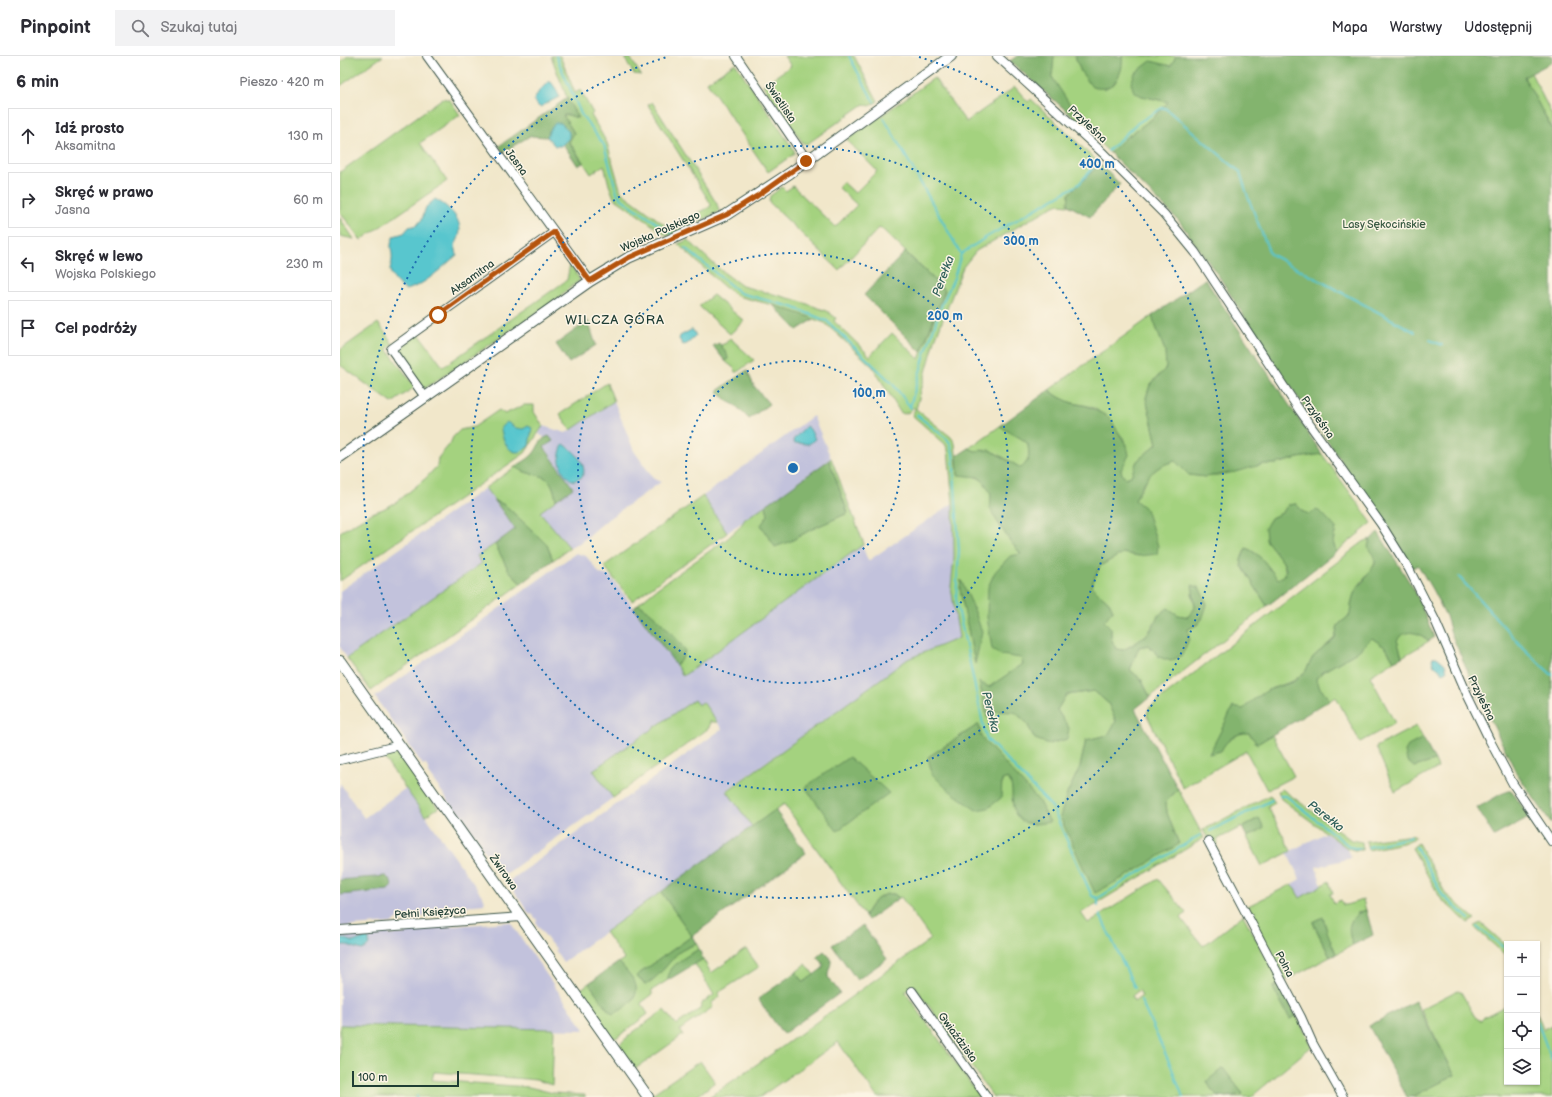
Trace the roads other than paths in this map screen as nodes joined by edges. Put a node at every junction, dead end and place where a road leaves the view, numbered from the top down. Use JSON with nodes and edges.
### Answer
{"nodes":[{"id":1,"x":427,"y":56,"type":"edge"},
{"id":2,"x":736,"y":56,"type":"edge"},
{"id":3,"x":951,"y":56,"type":"edge"},
{"id":4,"x":997,"y":56,"type":"edge"},
{"id":5,"x":807,"y":160,"type":"junction"},
{"id":6,"x":554,"y":232,"type":"junction"},
{"id":7,"x":590,"y":281,"type":"junction"},
{"id":8,"x":425,"y":397,"type":"junction"},
{"id":9,"x":340,"y":456,"type":"edge"},
{"id":10,"x":340,"y":661,"type":"edge"},
{"id":11,"x":400,"y":745,"type":"junction"},
{"id":12,"x":340,"y":760,"type":"edge"},
{"id":13,"x":1208,"y":842,"type":"dead end"},
{"id":14,"x":1552,"y":842,"type":"edge"},
{"id":15,"x":521,"y":916,"type":"junction"},
{"id":16,"x":340,"y":930,"type":"edge"},
{"id":17,"x":912,"y":991,"type":"dead end"},
{"id":18,"x":648,"y":1097,"type":"edge"},
{"id":19,"x":987,"y":1097,"type":"edge"},
{"id":20,"x":1343,"y":1097,"type":"edge"}],
"edges":[{"from":1,"to":6,"type":"street","name":"Jasna"},
{"from":2,"to":5,"type":"street","name":"Świetlista"},
{"from":3,"to":5,"type":"street","name":"Wojska Polskiego"},
{"from":4,"to":14,"type":"street","name":"Przyleśna"},
{"from":5,"to":7,"type":"street","name":"Wojska Polskiego"},
{"from":6,"to":7,"type":"street","name":"Jasna"},
{"from":6,"to":8,"type":"street","name":"Aksamitna"},
{"from":7,"to":8,"type":"street","name":"Wojska Polskiego"},
{"from":8,"to":9,"type":"street","name":"Wojska Polskiego"},
{"from":10,"to":11,"type":"street","name":"Żwirowa"},
{"from":11,"to":12,"type":"street"},
{"from":11,"to":15,"type":"street","name":"Żwirowa"},
{"from":13,"to":20,"type":"street","name":"Polna"},
{"from":15,"to":16,"type":"street","name":"Pełni Księżyca"},
{"from":15,"to":18,"type":"street","name":"Żwirowa"},
{"from":17,"to":19,"type":"street","name":"Gwiaździsta"}]}
